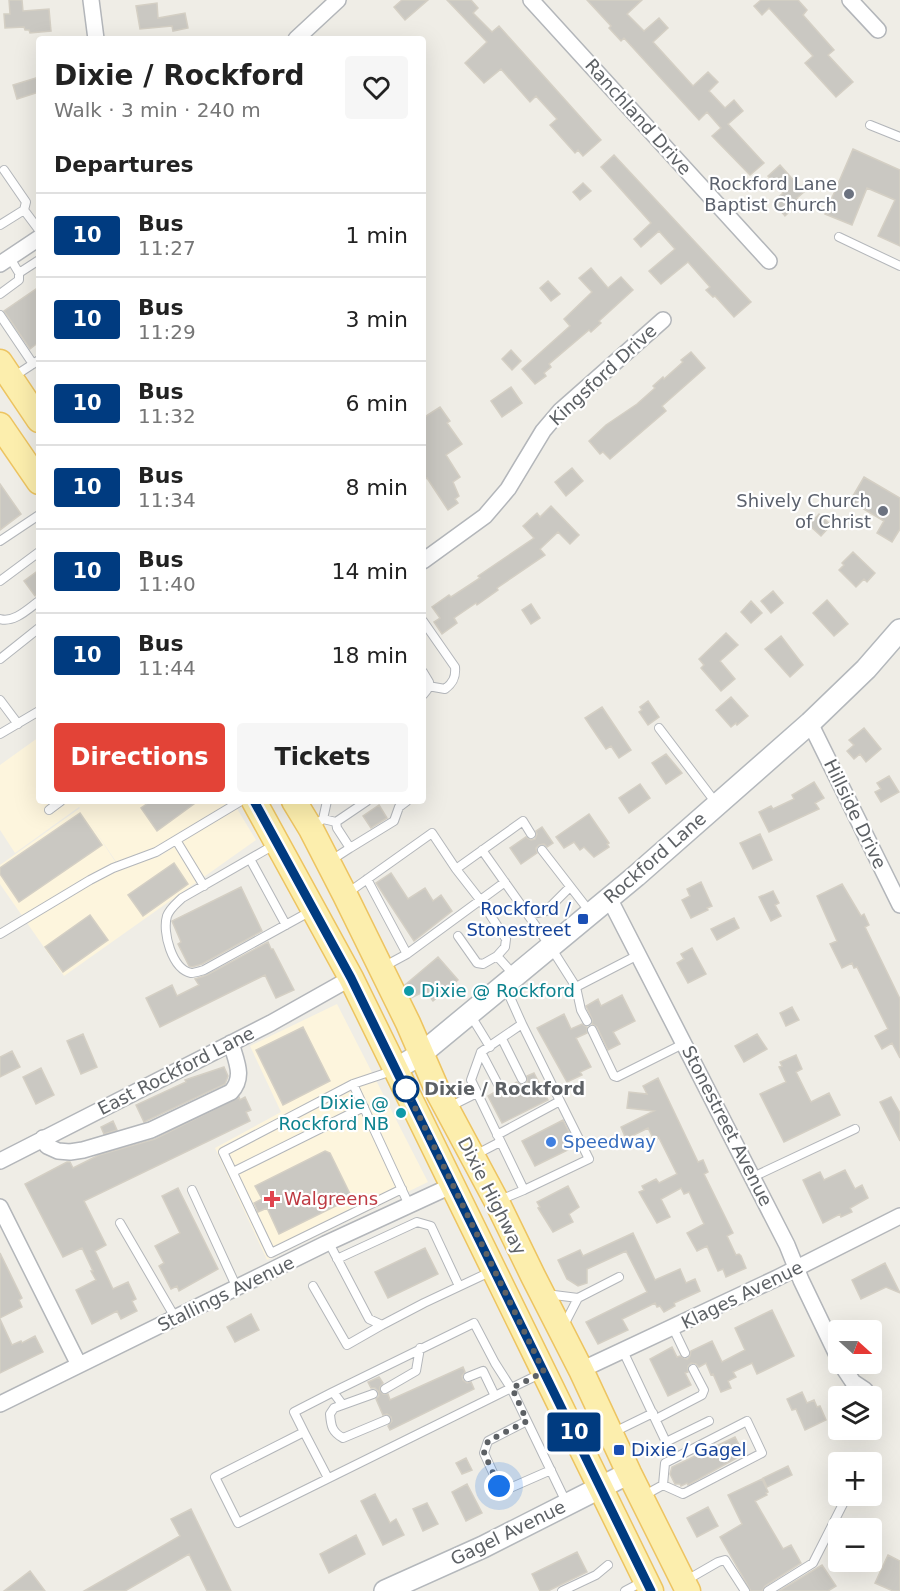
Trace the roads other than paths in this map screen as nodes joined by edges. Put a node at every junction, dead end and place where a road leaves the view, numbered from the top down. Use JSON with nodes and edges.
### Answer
{"nodes":[{"id":1,"x":91,"y":0,"type":"edge"},
{"id":2,"x":338,"y":0,"type":"edge"},
{"id":3,"x":531,"y":0,"type":"edge"},
{"id":4,"x":850,"y":0,"type":"edge"},
{"id":5,"x":878,"y":30,"type":"dead end"},
{"id":6,"x":96,"y":36,"type":"edge"},
{"id":7,"x":300,"y":36,"type":"edge"},
{"id":8,"x":870,"y":125,"type":"dead end"},
{"id":9,"x":900,"y":137,"type":"edge"},
{"id":10,"x":4,"y":170,"type":"dead end"},
{"id":11,"x":24,"y":210,"type":"junction"},
{"id":12,"x":0,"y":225,"type":"edge"},
{"id":13,"x":36,"y":226,"type":"edge"},
{"id":14,"x":839,"y":237,"type":"dead end"},
{"id":15,"x":36,"y":240,"type":"edge"},
{"id":16,"x":5,"y":261,"type":"edge"},
{"id":17,"x":769,"y":261,"type":"dead end"},
{"id":18,"x":36,"y":262,"type":"edge"},
{"id":19,"x":900,"y":266,"type":"edge"},
{"id":20,"x":19,"y":273,"type":"junction"},
{"id":21,"x":0,"y":294,"type":"edge"},
{"id":22,"x":0,"y":315,"type":"edge"},
{"id":23,"x":663,"y":320,"type":"dead end"},
{"id":24,"x":36,"y":362,"type":"edge"},
{"id":25,"x":6,"y":370,"type":"edge"},
{"id":26,"x":36,"y":411,"type":"edge"},
{"id":27,"x":6,"y":439,"type":"edge"},
{"id":28,"x":36,"y":478,"type":"edge"},
{"id":29,"x":36,"y":517,"type":"edge"},
{"id":30,"x":0,"y":541,"type":"edge"},
{"id":31,"x":36,"y":554,"type":"edge"},
{"id":32,"x":426,"y":554,"type":"edge"},
{"id":33,"x":0,"y":581,"type":"edge"},
{"id":34,"x":36,"y":603,"type":"edge"},
{"id":35,"x":0,"y":619,"type":"edge"},
{"id":36,"x":426,"y":625,"type":"edge"},
{"id":37,"x":900,"y":630,"type":"edge"},
{"id":38,"x":36,"y":634,"type":"edge"},
{"id":39,"x":0,"y":659,"type":"edge"},
{"id":40,"x":426,"y":677,"type":"edge"},
{"id":41,"x":428,"y":686,"type":"junction"},
{"id":42,"x":426,"y":690,"type":"edge"},
{"id":43,"x":0,"y":700,"type":"edge"},
{"id":44,"x":36,"y":713,"type":"edge"},
{"id":45,"x":810,"y":723,"type":"junction"},
{"id":46,"x":18,"y":724,"type":"junction"},
{"id":47,"x":660,"y":728,"type":"dead end"},
{"id":48,"x":0,"y":734,"type":"edge"},
{"id":49,"x":57,"y":804,"type":"edge"},
{"id":50,"x":236,"y":804,"type":"edge"},
{"id":51,"x":256,"y":804,"type":"edge"},
{"id":52,"x":297,"y":804,"type":"edge"},
{"id":53,"x":326,"y":804,"type":"edge"},
{"id":54,"x":363,"y":804,"type":"edge"},
{"id":55,"x":403,"y":804,"type":"edge"},
{"id":56,"x":717,"y":804,"type":"junction"},
{"id":57,"x":49,"y":810,"type":"dead end"},
{"id":58,"x":336,"y":822,"type":"junction"},
{"id":59,"x":317,"y":824,"type":"junction"},
{"id":60,"x":531,"y":834,"type":"dead end"},
{"id":61,"x":176,"y":840,"type":"junction"},
{"id":62,"x":278,"y":843,"type":"junction"},
{"id":63,"x":350,"y":848,"type":"junction"},
{"id":64,"x":482,"y":850,"type":"junction"},
{"id":65,"x":542,"y":850,"type":"dead end"},
{"id":66,"x":250,"y":859,"type":"junction"},
{"id":67,"x":328,"y":862,"type":"junction"},
{"id":68,"x":456,"y":868,"type":"junction"},
{"id":69,"x":367,"y":879,"type":"junction"},
{"id":70,"x":505,"y":882,"type":"junction"},
{"id":71,"x":204,"y":886,"type":"junction"},
{"id":72,"x":570,"y":886,"type":"junction"},
{"id":73,"x":345,"y":895,"type":"junction"},
{"id":74,"x":609,"y":898,"type":"junction"},
{"id":75,"x":481,"y":901,"type":"junction"},
{"id":76,"x":900,"y":905,"type":"edge"},
{"id":77,"x":314,"y":909,"type":"junction"},
{"id":78,"x":591,"y":913,"type":"junction"},
{"id":79,"x":528,"y":915,"type":"junction"},
{"id":80,"x":286,"y":926,"type":"junction"},
{"id":81,"x":0,"y":934,"type":"edge"},
{"id":82,"x":458,"y":936,"type":"dead end"},
{"id":83,"x":550,"y":946,"type":"junction"},
{"id":84,"x":406,"y":954,"type":"junction"},
{"id":85,"x":640,"y":954,"type":"junction"},
{"id":86,"x":497,"y":956,"type":"junction"},
{"id":87,"x":381,"y":968,"type":"junction"},
{"id":88,"x":351,"y":978,"type":"junction"},
{"id":89,"x":510,"y":980,"type":"junction"},
{"id":90,"x":576,"y":987,"type":"junction"},
{"id":91,"x":470,"y":1015,"type":"junction"},
{"id":92,"x":587,"y":1021,"type":"dead end"},
{"id":93,"x":522,"y":1024,"type":"junction"},
{"id":94,"x":592,"y":1030,"type":"dead end"},
{"id":95,"x":502,"y":1039,"type":"junction"},
{"id":96,"x":231,"y":1043,"type":"junction"},
{"id":97,"x":685,"y":1043,"type":"junction"},
{"id":98,"x":490,"y":1047,"type":"junction"},
{"id":99,"x":482,"y":1052,"type":"junction"},
{"id":100,"x":421,"y":1054,"type":"junction"},
{"id":101,"x":396,"y":1069,"type":"junction"},
{"id":102,"x":522,"y":1079,"type":"dead end"},
{"id":103,"x":353,"y":1084,"type":"junction"},
{"id":104,"x":501,"y":1090,"type":"dead end"},
{"id":105,"x":477,"y":1093,"type":"junction"},
{"id":106,"x":560,"y":1101,"type":"junction"},
{"id":107,"x":364,"y":1107,"type":"junction"},
{"id":108,"x":447,"y":1108,"type":"junction"},
{"id":109,"x":855,"y":1129,"type":"dead end"},
{"id":110,"x":43,"y":1138,"type":"junction"},
{"id":111,"x":499,"y":1138,"type":"junction"},
{"id":112,"x":472,"y":1157,"type":"junction"},
{"id":113,"x":0,"y":1161,"type":"edge"},
{"id":114,"x":233,"y":1173,"type":"junction"},
{"id":115,"x":753,"y":1177,"type":"junction"},
{"id":116,"x":453,"y":1185,"type":"junction"},
{"id":117,"x":402,"y":1189,"type":"junction"},
{"id":118,"x":192,"y":1190,"type":"dead end"},
{"id":119,"x":524,"y":1190,"type":"junction"},
{"id":120,"x":497,"y":1202,"type":"junction"},
{"id":121,"x":409,"y":1205,"type":"junction"},
{"id":122,"x":0,"y":1207,"type":"edge"},
{"id":123,"x":900,"y":1216,"type":"edge"},
{"id":124,"x":120,"y":1223,"type":"dead end"},
{"id":125,"x":329,"y":1243,"type":"junction"},
{"id":126,"x":337,"y":1259,"type":"junction"},
{"id":127,"x":796,"y":1268,"type":"junction"},
{"id":128,"x":494,"y":1270,"type":"junction"},
{"id":129,"x":619,"y":1277,"type":"dead end"},
{"id":130,"x":313,"y":1286,"type":"dead end"},
{"id":131,"x":459,"y":1286,"type":"junction"},
{"id":132,"x":237,"y":1288,"type":"junction"},
{"id":133,"x":542,"y":1293,"type":"junction"},
{"id":134,"x":578,"y":1298,"type":"junction"},
{"id":135,"x":176,"y":1319,"type":"junction"},
{"id":136,"x":381,"y":1325,"type":"junction"},
{"id":137,"x":673,"y":1328,"type":"junction"},
{"id":138,"x":561,"y":1330,"type":"junction"},
{"id":139,"x":828,"y":1337,"type":"edge"},
{"id":140,"x":420,"y":1348,"type":"junction"},
{"id":141,"x":623,"y":1351,"type":"junction"},
{"id":142,"x":685,"y":1353,"type":"dead end"},
{"id":143,"x":79,"y":1365,"type":"junction"},
{"id":144,"x":693,"y":1369,"type":"dead end"},
{"id":145,"x":581,"y":1370,"type":"junction"},
{"id":146,"x":544,"y":1372,"type":"junction"},
{"id":147,"x":848,"y":1374,"type":"edge"},
{"id":148,"x":468,"y":1377,"type":"dead end"},
{"id":149,"x":859,"y":1386,"type":"edge"},
{"id":150,"x":512,"y":1388,"type":"junction"},
{"id":151,"x":385,"y":1389,"type":"dead end"},
{"id":152,"x":333,"y":1392,"type":"junction"},
{"id":153,"x":373,"y":1394,"type":"dead end"},
{"id":154,"x":495,"y":1396,"type":"junction"},
{"id":155,"x":0,"y":1404,"type":"edge"},
{"id":156,"x":342,"y":1404,"type":"junction"},
{"id":157,"x":654,"y":1416,"type":"junction"},
{"id":158,"x":386,"y":1420,"type":"dead end"},
{"id":159,"x":709,"y":1420,"type":"dead end"},
{"id":160,"x":527,"y":1421,"type":"junction"},
{"id":161,"x":304,"y":1432,"type":"junction"},
{"id":162,"x":611,"y":1433,"type":"junction"},
{"id":163,"x":550,"y":1470,"type":"junction"},
{"id":164,"x":629,"y":1473,"type":"junction"},
{"id":165,"x":328,"y":1478,"type":"junction"},
{"id":166,"x":663,"y":1485,"type":"junction"},
{"id":167,"x":601,"y":1488,"type":"junction"},
{"id":168,"x":641,"y":1497,"type":"junction"},
{"id":169,"x":567,"y":1504,"type":"junction"},
{"id":170,"x":842,"y":1506,"type":"edge"},
{"id":171,"x":608,"y":1565,"type":"dead end"},
{"id":172,"x":686,"y":1586,"type":"edge"},
{"id":173,"x":641,"y":1587,"type":"edge"},
{"id":174,"x":385,"y":1591,"type":"edge"},
{"id":175,"x":562,"y":1591,"type":"edge"},
{"id":176,"x":745,"y":1591,"type":"edge"},
{"id":177,"x":768,"y":1591,"type":"edge"}],
"edges":[{"from":1,"to":6,"type":"street"},
{"from":2,"to":7,"type":"street"},
{"from":3,"to":17,"type":"street","name":"Ranchland Drive"},
{"from":4,"to":5,"type":"street"},
{"from":8,"to":9,"type":"lane"},
{"from":10,"to":11,"type":"lane"},
{"from":11,"to":12,"type":"lane"},
{"from":11,"to":13,"type":"lane"},
{"from":14,"to":19,"type":"lane"},
{"from":15,"to":16,"type":"street"},
{"from":16,"to":20,"type":"lane"},
{"from":18,"to":20,"type":"lane"},
{"from":20,"to":21,"type":"lane"},
{"from":22,"to":24,"type":"lane"},
{"from":23,"to":32,"type":"street","name":"Kingsford Drive"},
{"from":24,"to":25,"type":"lane"},
{"from":25,"to":26,"type":"main road"},
{"from":27,"to":28,"type":"main road"},
{"from":29,"to":30,"type":"lane"},
{"from":31,"to":33,"type":"lane"},
{"from":34,"to":35,"type":"lane"},
{"from":36,"to":41,"type":"lane"},
{"from":37,"to":45,"type":"main road","name":"Rockford Lane"},
{"from":38,"to":39,"type":"lane"},
{"from":40,"to":41,"type":"lane"},
{"from":41,"to":42,"type":"lane"},
{"from":43,"to":46,"type":"lane"},
{"from":44,"to":46,"type":"lane"},
{"from":45,"to":56,"type":"main road","name":"Rockford Lane"},
{"from":45,"to":76,"type":"street","name":"Hillside Drive"},
{"from":46,"to":48,"type":"lane"},
{"from":47,"to":56,"type":"lane"},
{"from":49,"to":57,"type":"lane"},
{"from":50,"to":61,"type":"lane"},
{"from":51,"to":62,"type":"main road","name":"Dixie Highway"},
{"from":52,"to":59,"type":"main road","name":"Dixie Highway"},
{"from":53,"to":59,"type":"lane"},
{"from":54,"to":58,"type":"lane"},
{"from":55,"to":63,"type":"lane"},
{"from":56,"to":74,"type":"main road","name":"Rockford Lane"},
{"from":58,"to":59,"type":"lane"},
{"from":58,"to":63,"type":"lane"},
{"from":59,"to":67,"type":"main road","name":"Dixie Highway"},
{"from":60,"to":64,"type":"lane"},
{"from":61,"to":71,"type":"lane"},
{"from":61,"to":81,"type":"lane"},
{"from":62,"to":66,"type":"lane"},
{"from":62,"to":77,"type":"main road","name":"Dixie Highway"},
{"from":63,"to":67,"type":"lane"},
{"from":64,"to":68,"type":"lane"},
{"from":64,"to":70,"type":"lane"},
{"from":65,"to":72,"type":"lane"},
{"from":66,"to":71,"type":"lane"},
{"from":66,"to":80,"type":"lane"},
{"from":67,"to":73,"type":"main road","name":"Dixie Highway"},
{"from":68,"to":69,"type":"lane"},
{"from":68,"to":75,"type":"lane"},
{"from":69,"to":73,"type":"lane"},
{"from":69,"to":84,"type":"lane"},
{"from":70,"to":75,"type":"lane"},
{"from":70,"to":79,"type":"lane"},
{"from":71,"to":80,"type":"lane"},
{"from":72,"to":78,"type":"lane"},
{"from":72,"to":79,"type":"lane"},
{"from":73,"to":87,"type":"main road","name":"Dixie Highway"},
{"from":74,"to":78,"type":"main road","name":"Rockford Lane"},
{"from":74,"to":85,"type":"street","name":"Stonestreet Avenue"},
{"from":75,"to":84,"type":"lane"},
{"from":75,"to":86,"type":"lane"},
{"from":77,"to":80,"type":"lane"},
{"from":77,"to":88,"type":"main road","name":"Dixie Highway"},
{"from":78,"to":83,"type":"main road","name":"Rockford Lane"},
{"from":79,"to":83,"type":"lane"},
{"from":82,"to":86,"type":"lane"},
{"from":83,"to":89,"type":"main road","name":"Rockford Lane"},
{"from":83,"to":90,"type":"lane"},
{"from":84,"to":87,"type":"lane"},
{"from":85,"to":90,"type":"lane"},
{"from":85,"to":97,"type":"street","name":"Stonestreet Avenue"},
{"from":86,"to":89,"type":"lane"},
{"from":87,"to":100,"type":"main road","name":"Dixie Highway"},
{"from":88,"to":96,"type":"street","name":"East Rockford Lane"},
{"from":88,"to":101,"type":"main road","name":"Dixie Highway"},
{"from":89,"to":91,"type":"main road","name":"Rockford Lane"},
{"from":89,"to":93,"type":"lane"},
{"from":90,"to":92,"type":"lane"},
{"from":91,"to":98,"type":"lane"},
{"from":91,"to":100,"type":"main road","name":"Rockford Lane"},
{"from":93,"to":95,"type":"lane"},
{"from":93,"to":106,"type":"lane"},
{"from":94,"to":97,"type":"lane"},
{"from":95,"to":98,"type":"lane"},
{"from":95,"to":102,"type":"lane"},
{"from":96,"to":110,"type":"street","name":"East Rockford Lane"},
{"from":96,"to":110,"type":"street"},
{"from":97,"to":115,"type":"street","name":"Stonestreet Avenue"},
{"from":98,"to":99,"type":"lane"},
{"from":99,"to":104,"type":"lane"},
{"from":99,"to":105,"type":"lane"},
{"from":100,"to":101,"type":"main road","name":"Rockford Lane"},
{"from":100,"to":108,"type":"main road","name":"Dixie Highway"},
{"from":101,"to":103,"type":"lane"},
{"from":101,"to":116,"type":"main road","name":"Dixie Highway"},
{"from":103,"to":107,"type":"lane"},
{"from":103,"to":114,"type":"lane"},
{"from":105,"to":108,"type":"lane"},
{"from":105,"to":111,"type":"lane"},
{"from":106,"to":111,"type":"lane"},
{"from":106,"to":119,"type":"lane"},
{"from":107,"to":114,"type":"lane"},
{"from":107,"to":117,"type":"lane"},
{"from":108,"to":112,"type":"main road","name":"Dixie Highway"},
{"from":109,"to":115,"type":"lane"},
{"from":110,"to":113,"type":"street","name":"East Rockford Lane"},
{"from":111,"to":112,"type":"lane"},
{"from":111,"to":119,"type":"lane"},
{"from":112,"to":120,"type":"main road","name":"Dixie Highway"},
{"from":114,"to":117,"type":"lane"},
{"from":115,"to":127,"type":"street","name":"Stonestreet Avenue"},
{"from":116,"to":121,"type":"street","name":"Stallings Avenue"},
{"from":116,"to":128,"type":"main road","name":"Dixie Highway"},
{"from":117,"to":121,"type":"lane"},
{"from":118,"to":132,"type":"lane"},
{"from":119,"to":120,"type":"lane"},
{"from":120,"to":133,"type":"main road","name":"Dixie Highway"},
{"from":121,"to":125,"type":"street","name":"Stallings Avenue"},
{"from":122,"to":143,"type":"street"},
{"from":123,"to":127,"type":"street","name":"Klages Avenue"},
{"from":124,"to":135,"type":"lane"},
{"from":125,"to":126,"type":"lane"},
{"from":125,"to":132,"type":"street","name":"Stallings Avenue"},
{"from":126,"to":131,"type":"lane"},
{"from":126,"to":136,"type":"lane"},
{"from":127,"to":137,"type":"street","name":"Klages Avenue"},
{"from":127,"to":139,"type":"street","name":"Stonestreet Avenue"},
{"from":128,"to":131,"type":"lane"},
{"from":128,"to":146,"type":"main road","name":"Dixie Highway"},
{"from":129,"to":134,"type":"lane"},
{"from":130,"to":136,"type":"lane"},
{"from":131,"to":136,"type":"lane"},
{"from":132,"to":135,"type":"street","name":"Stallings Avenue"},
{"from":133,"to":134,"type":"lane"},
{"from":133,"to":138,"type":"main road","name":"Dixie Highway"},
{"from":134,"to":138,"type":"lane"},
{"from":135,"to":143,"type":"street","name":"Stallings Avenue"},
{"from":137,"to":141,"type":"street","name":"Klages Avenue"},
{"from":137,"to":142,"type":"lane"},
{"from":138,"to":145,"type":"main road","name":"Dixie Highway"},
{"from":140,"to":150,"type":"lane"},
{"from":140,"to":151,"type":"lane"},
{"from":140,"to":152,"type":"lane"},
{"from":141,"to":145,"type":"street","name":"Klages Avenue"},
{"from":141,"to":157,"type":"lane"},
{"from":143,"to":155,"type":"street","name":"Stallings Avenue"},
{"from":144,"to":157,"type":"lane"},
{"from":145,"to":162,"type":"main road","name":"Dixie Highway"},
{"from":146,"to":150,"type":"lane"},
{"from":146,"to":167,"type":"main road","name":"Dixie Highway"},
{"from":147,"to":149,"type":"street"},
{"from":148,"to":154,"type":"lane"},
{"from":150,"to":154,"type":"lane"},
{"from":150,"to":160,"type":"lane"},
{"from":152,"to":156,"type":"lane"},
{"from":152,"to":161,"type":"lane"},
{"from":153,"to":156,"type":"lane"},
{"from":154,"to":165,"type":"lane"},
{"from":156,"to":158,"type":"lane"},
{"from":157,"to":159,"type":"lane"},
{"from":157,"to":162,"type":"lane"},
{"from":160,"to":163,"type":"lane"},
{"from":160,"to":163,"type":"lane"},
{"from":161,"to":165,"type":"lane"},
{"from":161,"to":165,"type":"lane"},
{"from":162,"to":164,"type":"main road","name":"Dixie Highway"},
{"from":163,"to":169,"type":"lane"},
{"from":164,"to":167,"type":"main road","name":"Gagel Avenue"},
{"from":164,"to":168,"type":"main road","name":"Dixie Highway"},
{"from":166,"to":166,"type":"lane"},
{"from":166,"to":168,"type":"lane"},
{"from":167,"to":169,"type":"main road","name":"Gagel Avenue"},
{"from":167,"to":173,"type":"main road","name":"Dixie Highway"},
{"from":168,"to":172,"type":"main road","name":"Dixie Highway"},
{"from":169,"to":174,"type":"main road","name":"Gagel Avenue"},
{"from":170,"to":177,"type":"lane"},
{"from":171,"to":175,"type":"lane"},
{"from":172,"to":176,"type":"lane"}]}
